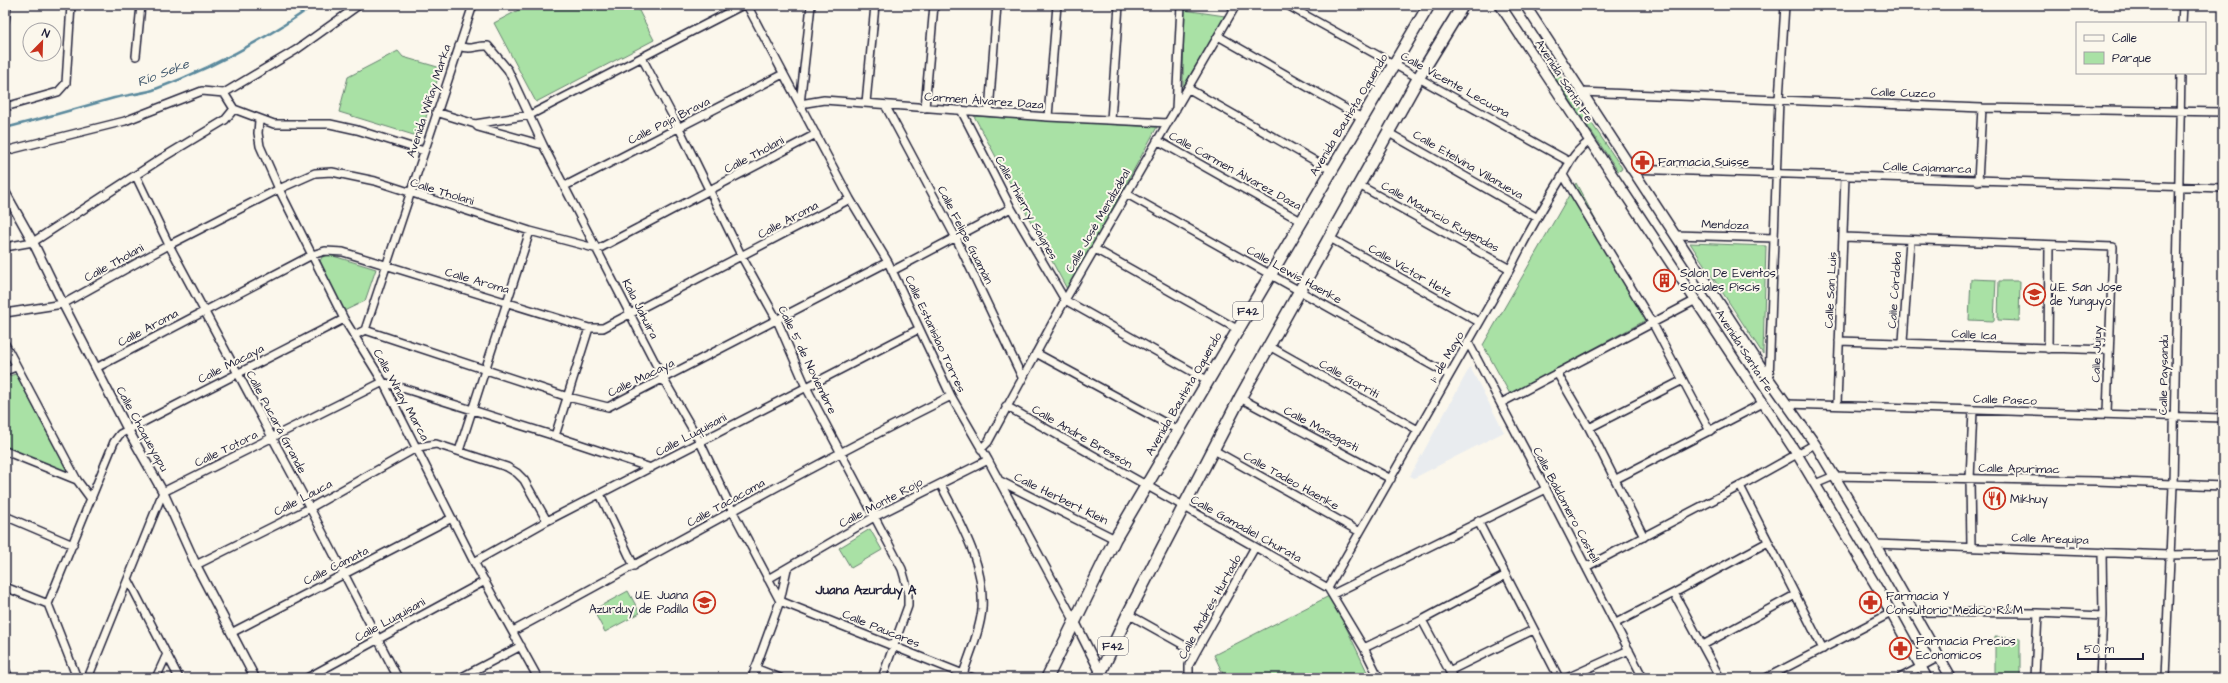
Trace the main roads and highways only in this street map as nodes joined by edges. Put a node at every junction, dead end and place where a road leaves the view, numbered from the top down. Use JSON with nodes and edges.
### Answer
{"nodes":[{"id":1,"x":1429,"y":5,"type":"edge"},
{"id":2,"x":1463,"y":5,"type":"edge"},
{"id":3,"x":1500,"y":5,"type":"edge"},
{"id":4,"x":1524,"y":5,"type":"edge"},
{"id":5,"x":1101,"y":676,"type":"edge"},
{"id":6,"x":1047,"y":678,"type":"edge"},
{"id":7,"x":1927,"y":678,"type":"edge"},
{"id":8,"x":1951,"y":678,"type":"edge"}],
"edges":[{"from":1,"to":6,"type":"main road","name":"Avenida Bautista Oquendo","number":"F42"},
{"from":2,"to":5,"type":"main road","number":"F42"},
{"from":3,"to":7,"type":"main road","name":"Avenida Santa Fe"},
{"from":4,"to":8,"type":"main road","name":"Avenida Santa Fe"}]}
